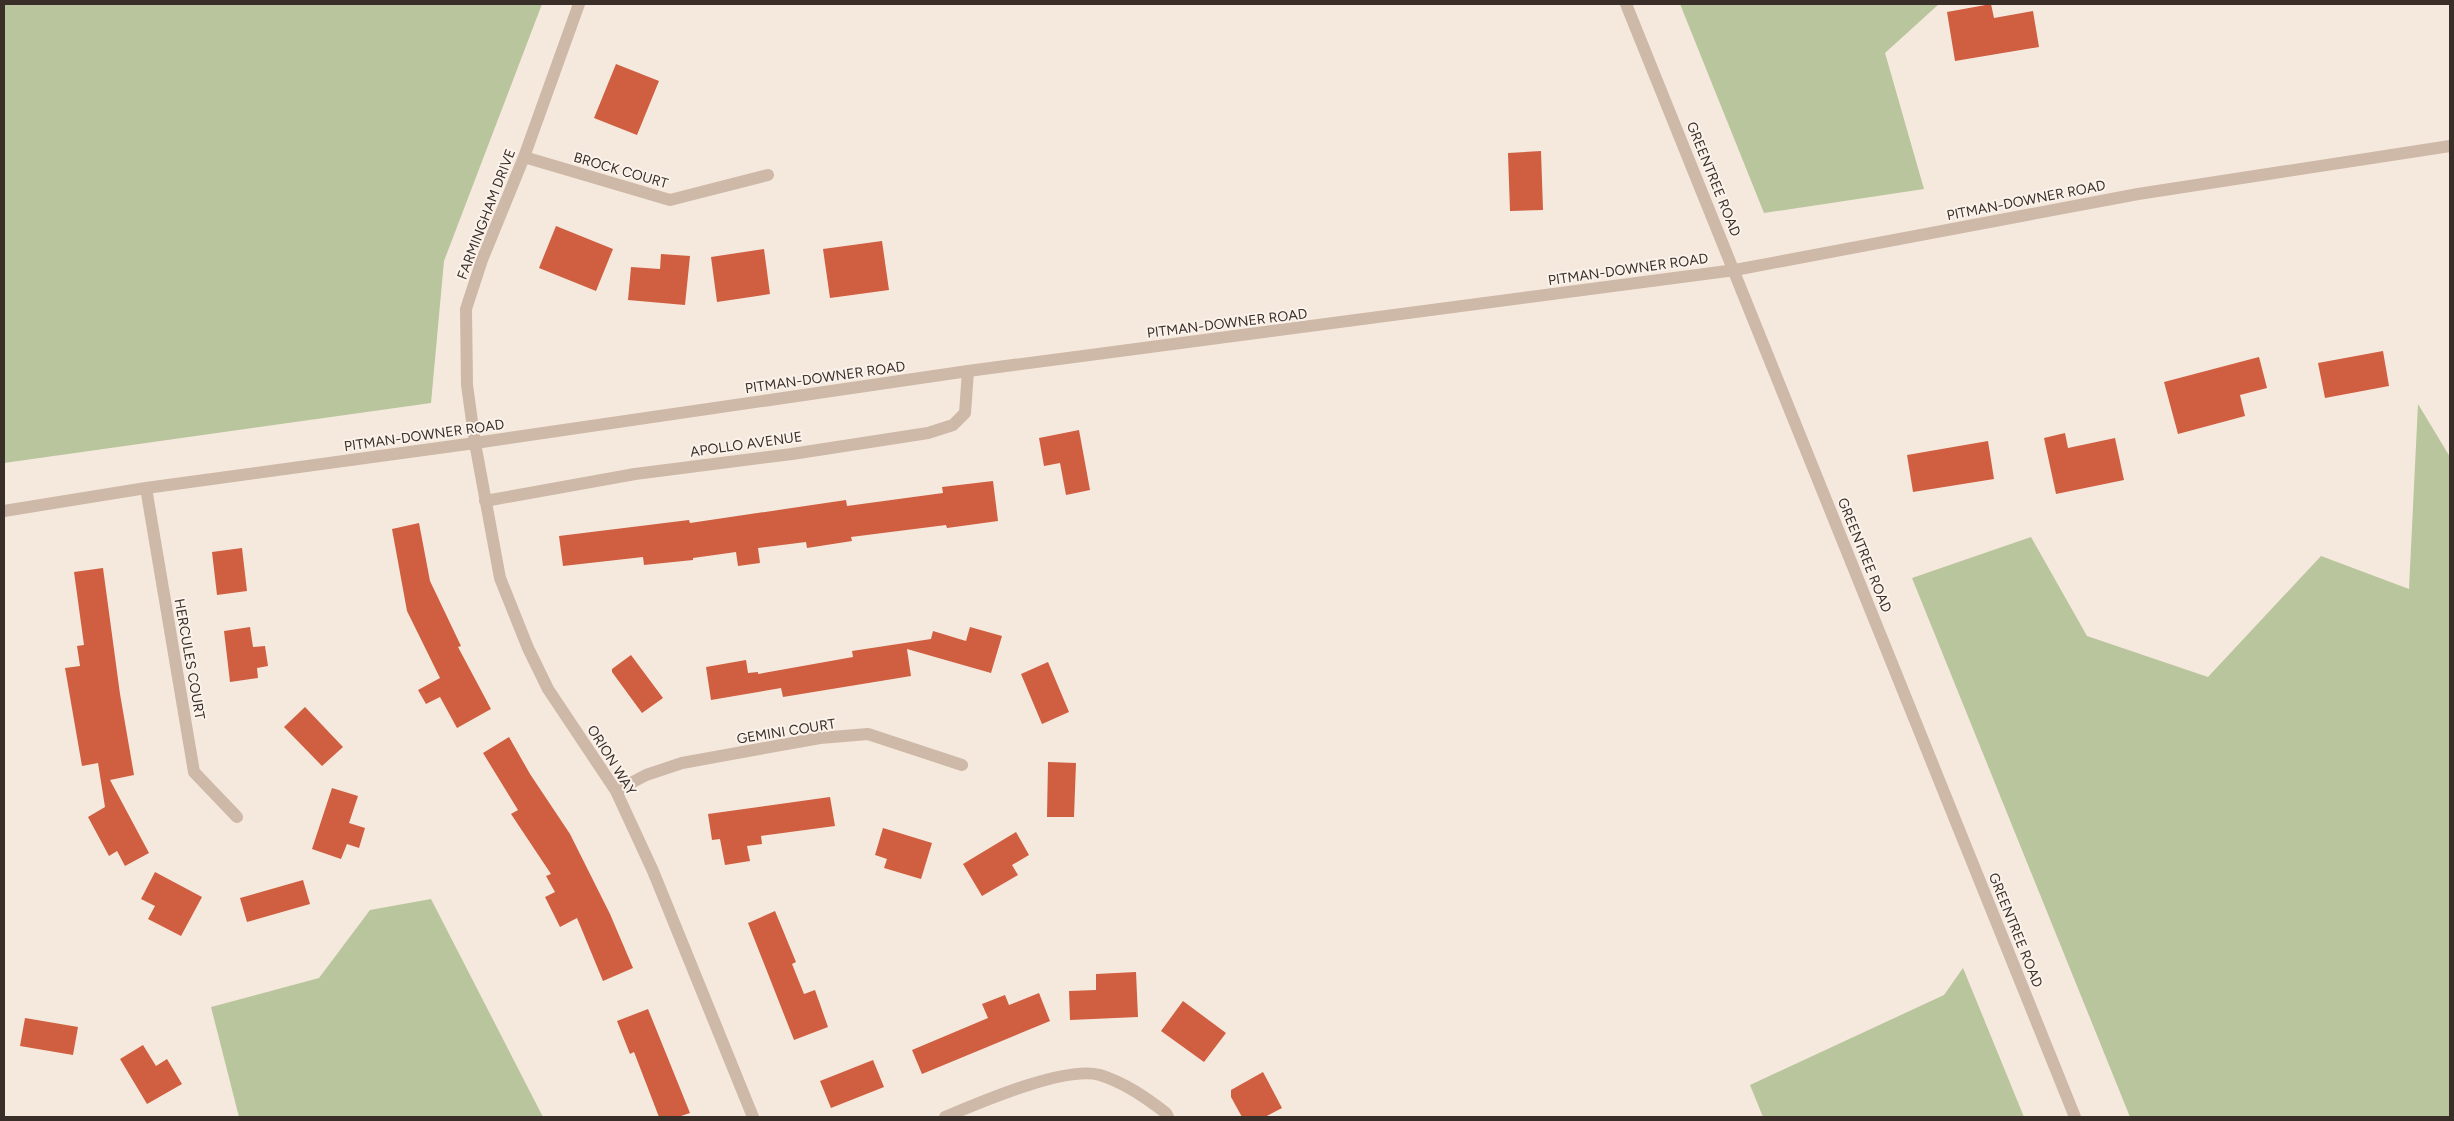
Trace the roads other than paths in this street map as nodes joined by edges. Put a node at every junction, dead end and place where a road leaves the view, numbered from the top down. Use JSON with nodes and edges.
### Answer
{"nodes":[{"id":1,"x":579,"y":4,"type":"edge"},
{"id":2,"x":1626,"y":4,"type":"edge"},
{"id":3,"x":2450,"y":146,"type":"edge"},
{"id":4,"x":524,"y":157,"type":"junction"},
{"id":5,"x":768,"y":175,"type":"dead end"},
{"id":6,"x":1735,"y":270,"type":"junction"},
{"id":7,"x":968,"y":371,"type":"junction"},
{"id":8,"x":475,"y":443,"type":"junction"},
{"id":9,"x":146,"y":488,"type":"junction"},
{"id":10,"x":485,"y":501,"type":"junction"},
{"id":11,"x":4,"y":511,"type":"edge"},
{"id":12,"x":962,"y":765,"type":"dead end"},
{"id":13,"x":616,"y":791,"type":"junction"},
{"id":14,"x":237,"y":817,"type":"dead end"},
{"id":15,"x":752,"y":1117,"type":"edge"},
{"id":16,"x":945,"y":1117,"type":"edge"},
{"id":17,"x":1168,"y":1117,"type":"edge"},
{"id":18,"x":2075,"y":1117,"type":"edge"}],
"edges":[{"from":1,"to":4,"type":"street","name":"FARMINGHAM DRIVE"},
{"from":2,"to":6,"type":"street","name":"GREENTREE ROAD"},
{"from":3,"to":6,"type":"street","name":"PITMAN-DOWNER ROAD"},
{"from":4,"to":5,"type":"street","name":"BROCK COURT"},
{"from":4,"to":8,"type":"street","name":"FARMINGHAM DRIVE"},
{"from":6,"to":7,"type":"street","name":"PITMAN-DOWNER ROAD"},
{"from":6,"to":18,"type":"street","name":"GREENTREE ROAD"},
{"from":7,"to":8,"type":"street","name":"PITMAN-DOWNER ROAD"},
{"from":7,"to":10,"type":"street","name":"APOLLO AVENUE"},
{"from":8,"to":9,"type":"street","name":"PITMAN-DOWNER ROAD"},
{"from":8,"to":10,"type":"street","name":"ORION WAY"},
{"from":9,"to":11,"type":"street","name":"PITMAN-DOWNER ROAD"},
{"from":9,"to":14,"type":"street","name":"HERCULES COURT"},
{"from":10,"to":13,"type":"street","name":"ORION WAY"},
{"from":12,"to":13,"type":"street","name":"GEMINI COURT"},
{"from":13,"to":15,"type":"street","name":"ORION WAY"},
{"from":16,"to":17,"type":"street"}]}
